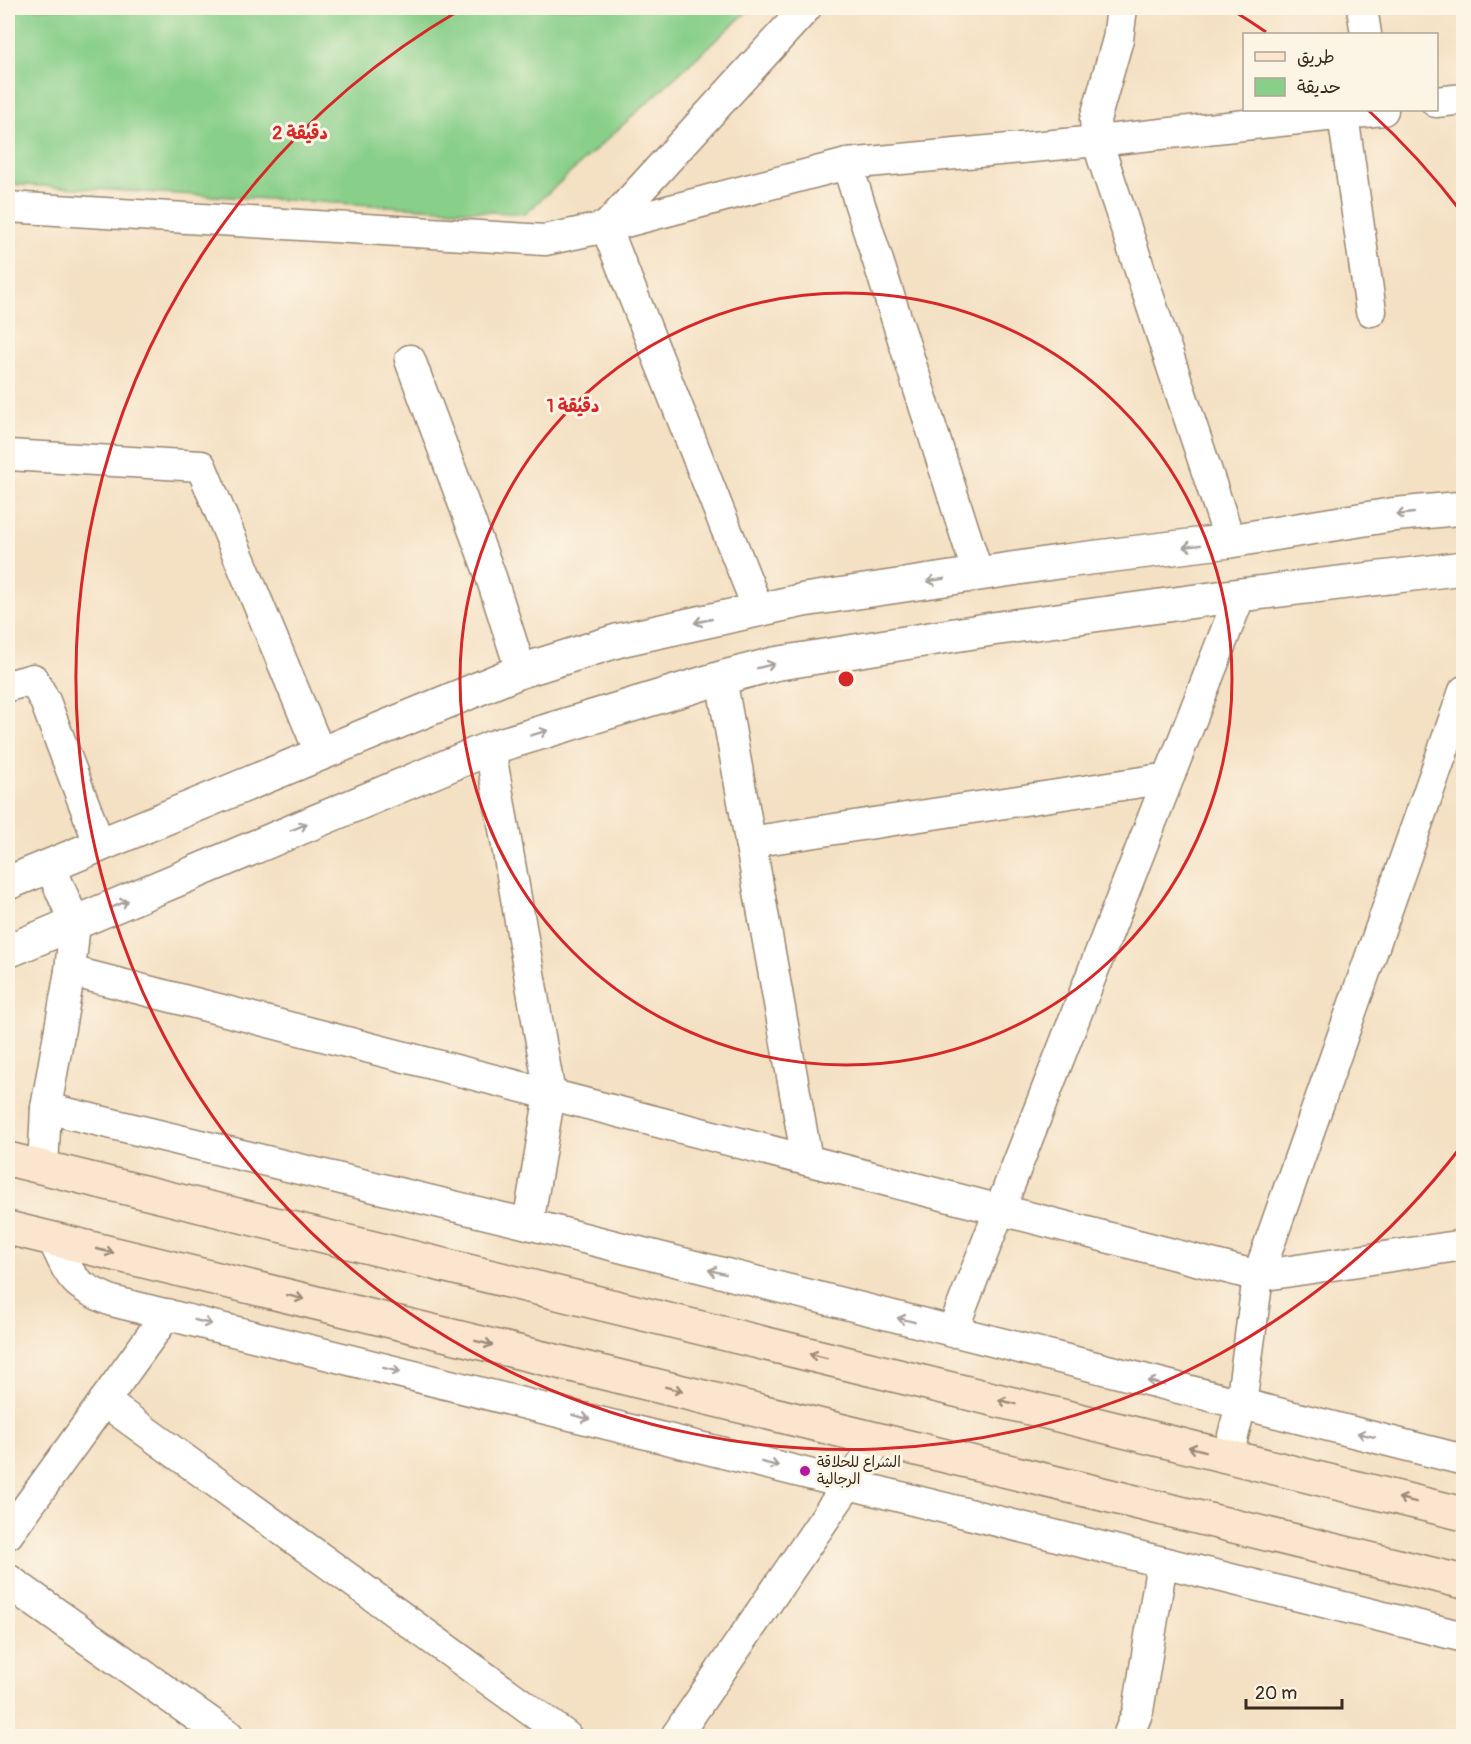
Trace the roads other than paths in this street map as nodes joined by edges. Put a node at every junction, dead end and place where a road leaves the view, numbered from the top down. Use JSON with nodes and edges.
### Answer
{"nodes":[{"id":1,"x":807,"y":8,"type":"edge"},
{"id":2,"x":1122,"y":8,"type":"edge"},
{"id":3,"x":1362,"y":8,"type":"edge"},
{"id":4,"x":1366,"y":33,"type":"edge"},
{"id":5,"x":1464,"y":99,"type":"edge"},
{"id":6,"x":1438,"y":102,"type":"edge"},
{"id":7,"x":1371,"y":111,"type":"edge"},
{"id":8,"x":1343,"y":115,"type":"junction"},
{"id":9,"x":1098,"y":141,"type":"junction"},
{"id":10,"x":847,"y":164,"type":"junction"},
{"id":11,"x":8,"y":207,"type":"edge"},
{"id":12,"x":606,"y":226,"type":"junction"},
{"id":13,"x":1371,"y":311,"type":"dead end"},
{"id":14,"x":410,"y":360,"type":"dead end"},
{"id":15,"x":8,"y":455,"type":"edge"},
{"id":16,"x":1464,"y":508,"type":"edge"},
{"id":17,"x":1230,"y":541,"type":"junction"},
{"id":18,"x":1464,"y":568,"type":"edge"},
{"id":19,"x":978,"y":574,"type":"junction"},
{"id":20,"x":1240,"y":595,"type":"junction"},
{"id":21,"x":758,"y":609,"type":"junction"},
{"id":22,"x":521,"y":671,"type":"junction"},
{"id":23,"x":721,"y":678,"type":"junction"},
{"id":24,"x":8,"y":686,"type":"edge"},
{"id":25,"x":1464,"y":691,"type":"edge"},
{"id":26,"x":490,"y":748,"type":"junction"},
{"id":27,"x":320,"y":753,"type":"junction"},
{"id":28,"x":1168,"y":778,"type":"junction"},
{"id":29,"x":750,"y":842,"type":"junction"},
{"id":30,"x":100,"y":846,"type":"junction"},
{"id":31,"x":50,"y":866,"type":"junction"},
{"id":32,"x":8,"y":883,"type":"edge"},
{"id":33,"x":75,"y":923,"type":"junction"},
{"id":34,"x":8,"y":951,"type":"edge"},
{"id":35,"x":70,"y":971,"type":"junction"},
{"id":36,"x":550,"y":1094,"type":"junction"},
{"id":37,"x":46,"y":1108,"type":"junction"},
{"id":38,"x":8,"y":1159,"type":"edge"},
{"id":39,"x":807,"y":1160,"type":"junction"},
{"id":40,"x":43,"y":1167,"type":"junction"},
{"id":41,"x":999,"y":1210,"type":"junction"},
{"id":42,"x":528,"y":1224,"type":"junction"},
{"id":43,"x":8,"y":1228,"type":"edge"},
{"id":44,"x":52,"y":1238,"type":"junction"},
{"id":45,"x":1464,"y":1245,"type":"edge"},
{"id":46,"x":1258,"y":1276,"type":"junction"},
{"id":47,"x":167,"y":1314,"type":"junction"},
{"id":48,"x":952,"y":1332,"type":"junction"},
{"id":49,"x":104,"y":1401,"type":"junction"},
{"id":50,"x":1241,"y":1404,"type":"junction"},
{"id":51,"x":879,"y":1439,"type":"junction"},
{"id":52,"x":1228,"y":1456,"type":"junction"},
{"id":53,"x":1464,"y":1460,"type":"edge"},
{"id":54,"x":850,"y":1484,"type":"junction"},
{"id":55,"x":1464,"y":1514,"type":"edge"},
{"id":56,"x":8,"y":1534,"type":"edge"},
{"id":57,"x":1162,"y":1562,"type":"junction"},
{"id":58,"x":8,"y":1581,"type":"edge"},
{"id":59,"x":1464,"y":1582,"type":"edge"},
{"id":60,"x":1464,"y":1637,"type":"edge"},
{"id":61,"x":227,"y":1737,"type":"edge"},
{"id":62,"x":566,"y":1737,"type":"edge"},
{"id":63,"x":676,"y":1737,"type":"edge"},
{"id":64,"x":1128,"y":1737,"type":"edge"}],
"edges":[{"from":1,"to":12,"type":"street"},
{"from":2,"to":9,"type":"street"},
{"from":3,"to":4,"type":"street"},
{"from":5,"to":6,"type":"street"},
{"from":7,"to":8,"type":"street"},
{"from":8,"to":9,"type":"street"},
{"from":8,"to":13,"type":"street"},
{"from":9,"to":10,"type":"street"},
{"from":9,"to":17,"type":"street"},
{"from":10,"to":12,"type":"street"},
{"from":10,"to":19,"type":"street"},
{"from":11,"to":12,"type":"street"},
{"from":12,"to":21,"type":"street"},
{"from":14,"to":22,"type":"street"},
{"from":15,"to":27,"type":"street"},
{"from":16,"to":17,"type":"street","one_way":true},
{"from":17,"to":19,"type":"street","one_way":true},
{"from":18,"to":20,"type":"street"},
{"from":19,"to":21,"type":"street","one_way":true},
{"from":23,"to":20,"type":"street","one_way":true},
{"from":20,"to":28,"type":"street"},
{"from":21,"to":22,"type":"street","one_way":true},
{"from":22,"to":27,"type":"street"},
{"from":26,"to":23,"type":"street","one_way":true},
{"from":23,"to":29,"type":"street"},
{"from":24,"to":30,"type":"street"},
{"from":25,"to":46,"type":"street"},
{"from":33,"to":26,"type":"street","one_way":true},
{"from":26,"to":36,"type":"street"},
{"from":27,"to":30,"type":"street"},
{"from":28,"to":29,"type":"street"},
{"from":28,"to":41,"type":"street"},
{"from":29,"to":39,"type":"street"},
{"from":30,"to":31,"type":"street"},
{"from":31,"to":32,"type":"street"},
{"from":31,"to":33,"type":"street"},
{"from":33,"to":34,"type":"street"},
{"from":33,"to":35,"type":"street"},
{"from":35,"to":36,"type":"street"},
{"from":35,"to":37,"type":"street"},
{"from":36,"to":39,"type":"street"},
{"from":36,"to":42,"type":"street"},
{"from":37,"to":40,"type":"street"},
{"from":37,"to":42,"type":"street"},
{"from":38,"to":40,"type":"main road"},
{"from":39,"to":41,"type":"street"},
{"from":52,"to":40,"type":"main road","one_way":true},
{"from":41,"to":46,"type":"street"},
{"from":41,"to":48,"type":"street"},
{"from":48,"to":42,"type":"street","one_way":true},
{"from":43,"to":44,"type":"main road"},
{"from":44,"to":47,"type":"street"},
{"from":44,"to":51,"type":"main road","one_way":true},
{"from":45,"to":46,"type":"street"},
{"from":46,"to":50,"type":"street"},
{"from":47,"to":49,"type":"street"},
{"from":47,"to":54,"type":"street","one_way":true},
{"from":50,"to":48,"type":"street","one_way":true},
{"from":49,"to":56,"type":"street"},
{"from":49,"to":62,"type":"street"},
{"from":50,"to":52,"type":"street"},
{"from":53,"to":50,"type":"street","one_way":true},
{"from":51,"to":54,"type":"street"},
{"from":51,"to":59,"type":"main road"},
{"from":55,"to":52,"type":"main road","one_way":true},
{"from":54,"to":57,"type":"street"},
{"from":54,"to":63,"type":"street"},
{"from":57,"to":60,"type":"street"},
{"from":57,"to":64,"type":"street"},
{"from":58,"to":61,"type":"street"}]}
